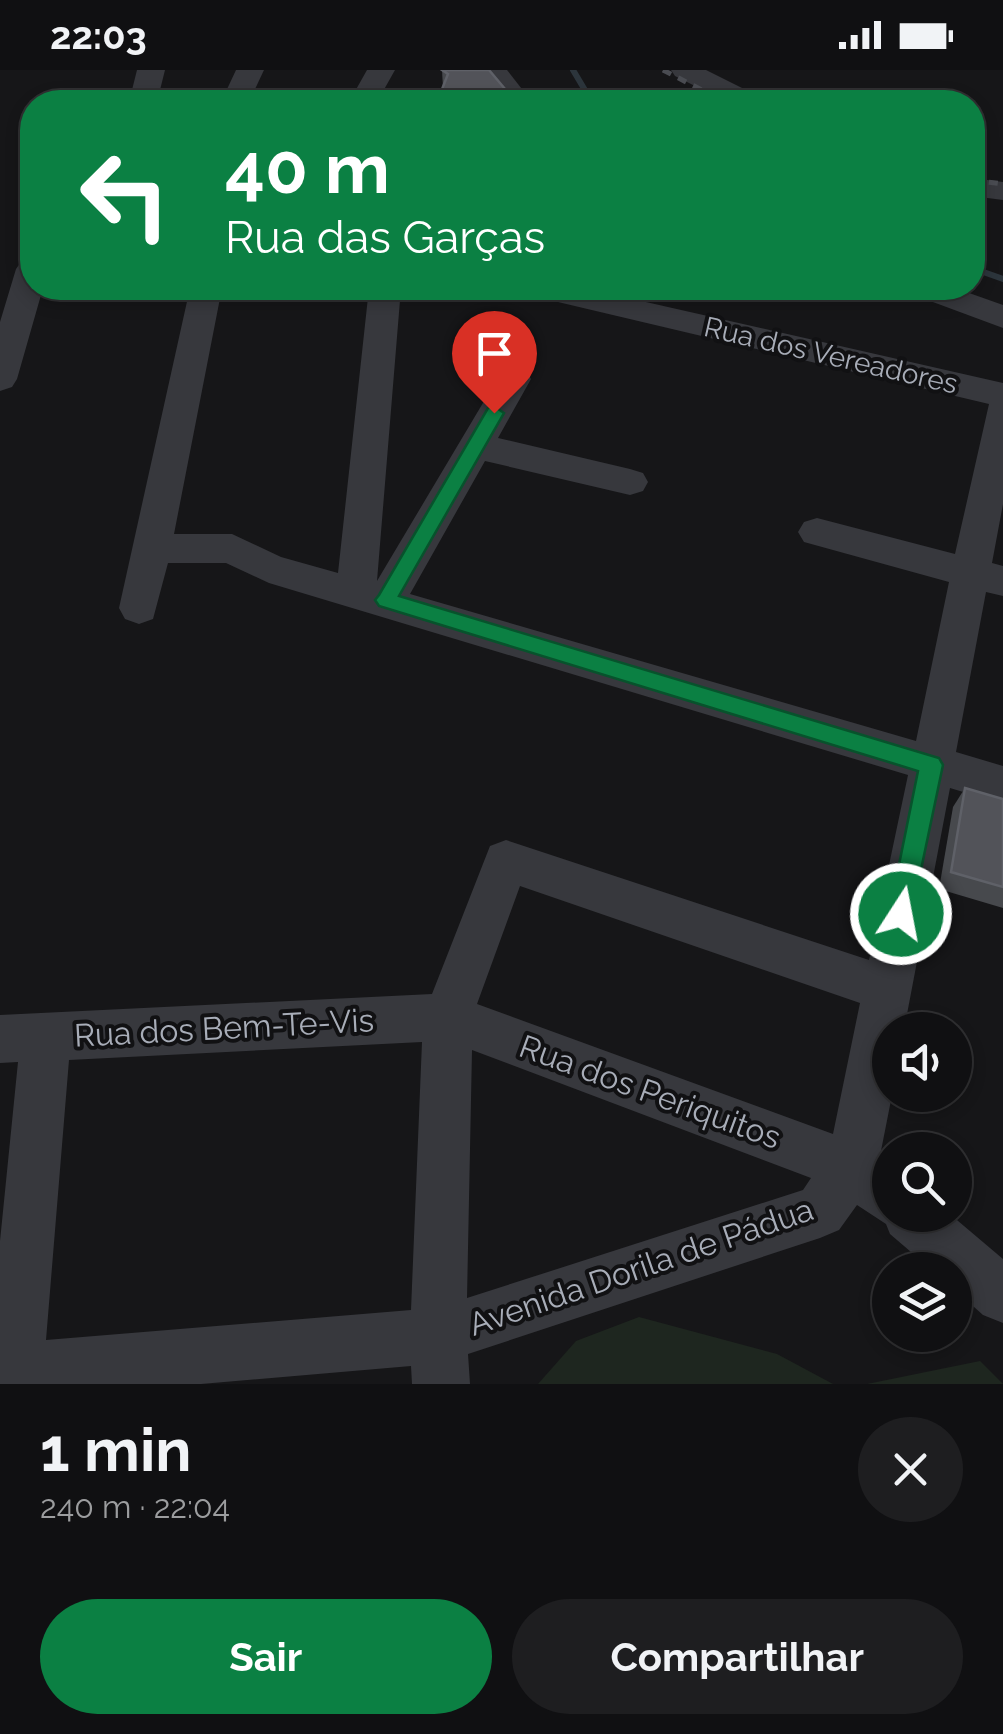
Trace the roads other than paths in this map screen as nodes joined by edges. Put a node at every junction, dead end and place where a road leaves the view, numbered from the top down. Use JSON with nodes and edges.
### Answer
{"nodes":[{"id":1,"x":493,"y":70,"type":"edge"},
{"id":2,"x":685,"y":70,"type":"edge"},
{"id":3,"x":509,"y":90,"type":"edge"},
{"id":4,"x":724,"y":90,"type":"edge"},
{"id":5,"x":23,"y":300,"type":"edge"},
{"id":6,"x":204,"y":300,"type":"edge"},
{"id":7,"x":384,"y":300,"type":"edge"},
{"id":8,"x":593,"y":300,"type":"edge"},
{"id":9,"x":958,"y":300,"type":"edge"},
{"id":10,"x":1003,"y":317,"type":"edge"},
{"id":11,"x":514,"y":379,"type":"dead end"},
{"id":12,"x":0,"y":380,"type":"edge"},
{"id":13,"x":1003,"y":395,"type":"edge"},
{"id":14,"x":1003,"y":410,"type":"edge"},
{"id":15,"x":475,"y":446,"type":"junction"},
{"id":16,"x":630,"y":482,"type":"dead end"},
{"id":17,"x":816,"y":532,"type":"dead end"},
{"id":18,"x":152,"y":548,"type":"junction"},
{"id":19,"x":985,"y":577,"type":"edge"},
{"id":20,"x":371,"y":597,"type":"junction"},
{"id":21,"x":140,"y":608,"type":"dead end"},
{"id":22,"x":931,"y":765,"type":"junction"},
{"id":23,"x":1003,"y":785,"type":"edge"},
{"id":24,"x":886,"y":988,"type":"junction"},
{"id":25,"x":448,"y":1017,"type":"junction"},
{"id":26,"x":23,"y":1038,"type":"edge"},
{"id":27,"x":871,"y":1183,"type":"edge"},
{"id":28,"x":928,"y":1232,"type":"edge"},
{"id":29,"x":1003,"y":1295,"type":"edge"},
{"id":30,"x":440,"y":1360,"type":"edge"},
{"id":31,"x":10,"y":1376,"type":"edge"}],
"edges":[{"from":1,"to":3,"type":"street"},
{"from":2,"to":4,"type":"street"},
{"from":5,"to":12,"type":"street"},
{"from":6,"to":18,"type":"street"},
{"from":7,"to":20,"type":"street"},
{"from":8,"to":13,"type":"street","name":"Rua dos Vereadores"},
{"from":9,"to":10,"type":"street"},
{"from":11,"to":15,"type":"street"},
{"from":14,"to":19,"type":"street","name":"Avenida Dorila de Pádua"},
{"from":15,"to":16,"type":"street"},
{"from":15,"to":20,"type":"street"},
{"from":17,"to":19,"type":"street"},
{"from":18,"to":20,"type":"street"},
{"from":18,"to":21,"type":"street"},
{"from":19,"to":22,"type":"street","name":"Avenida Dorila de Pádua"},
{"from":20,"to":22,"type":"street"},
{"from":22,"to":23,"type":"street"},
{"from":22,"to":24,"type":"street","name":"Avenida Dorila de Pádua"},
{"from":24,"to":25,"type":"street"},
{"from":24,"to":27,"type":"street","name":"Avenida Dorila de Pádua"},
{"from":25,"to":26,"type":"street","name":"Rua dos Bem-Te-Vis"},
{"from":25,"to":27,"type":"street","name":"Rua dos Periquitos"},
{"from":25,"to":30,"type":"street"},
{"from":26,"to":31,"type":"street"},
{"from":27,"to":30,"type":"street","name":"Avenida Dorila de Pádua"},
{"from":28,"to":29,"type":"street"},
{"from":30,"to":31,"type":"street","name":"Avenida Dorila de Pádua"}]}
